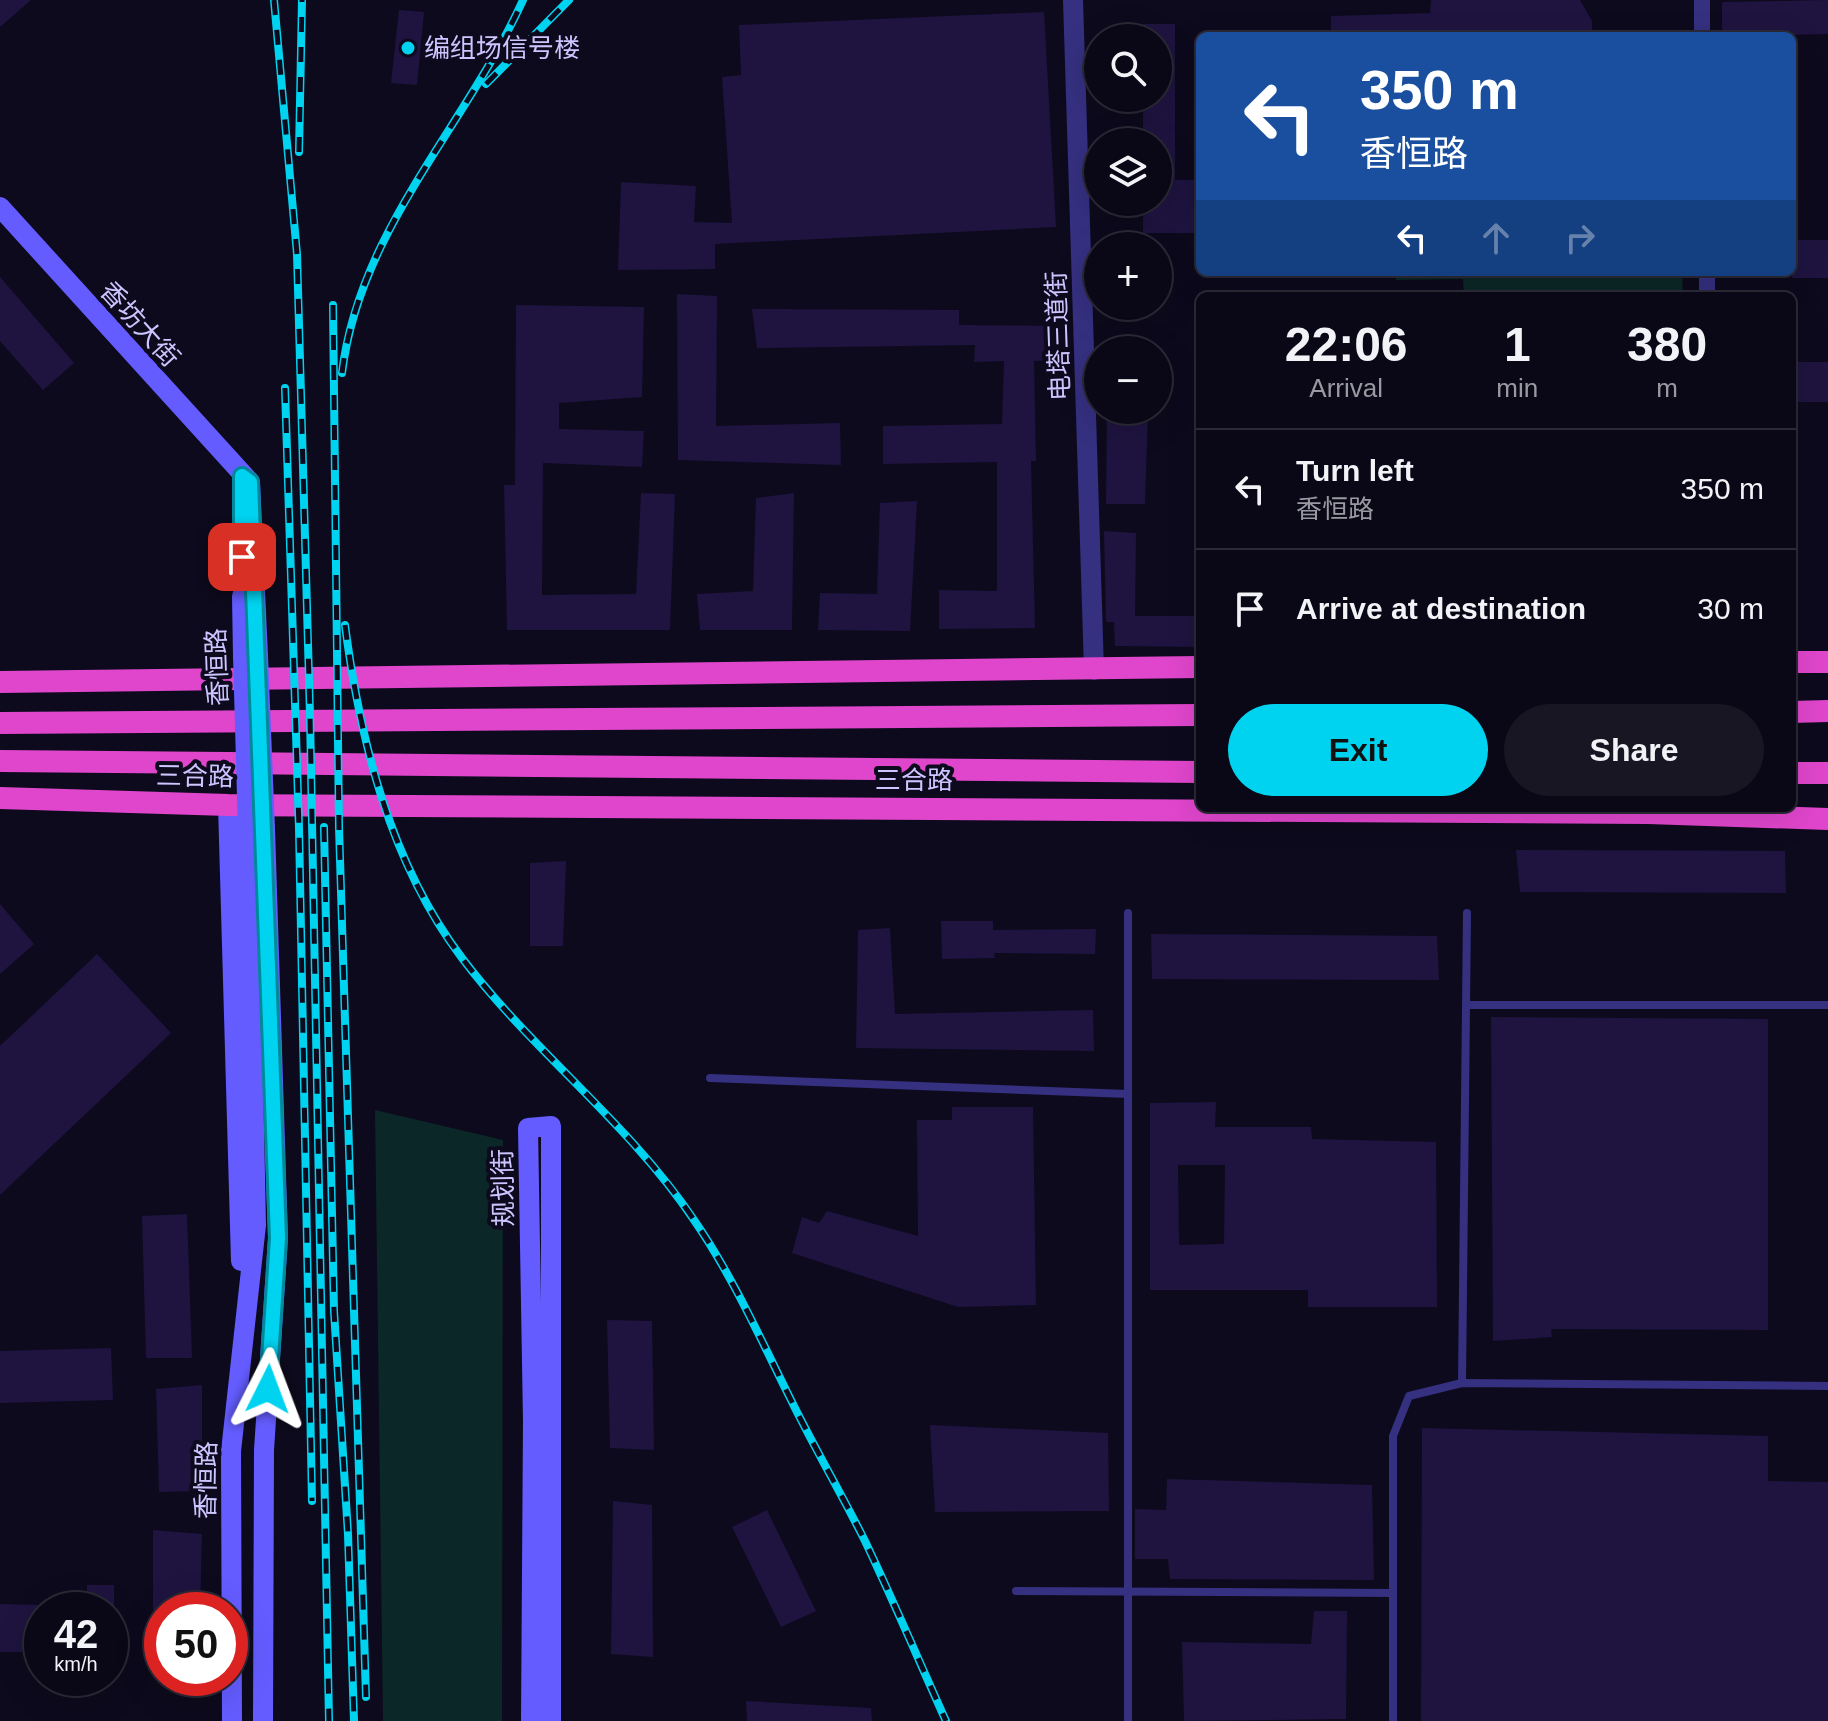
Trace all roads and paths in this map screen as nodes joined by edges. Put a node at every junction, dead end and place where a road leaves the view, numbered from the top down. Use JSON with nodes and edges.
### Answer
{"nodes":[{"id":1,"x":1073,"y":0,"type":"edge"},
{"id":2,"x":1702,"y":0,"type":"edge"},
{"id":3,"x":1702,"y":32,"type":"edge"},
{"id":4,"x":0,"y":207,"type":"edge"},
{"id":5,"x":242,"y":476,"type":"joint"},
{"id":6,"x":1796,"y":662,"type":"edge"},
{"id":7,"x":1828,"y":662,"type":"edge"},
{"id":8,"x":1196,"y":667,"type":"edge"},
{"id":9,"x":1094,"y":670,"type":"junction"},
{"id":10,"x":0,"y":682,"type":"edge"},
{"id":11,"x":1828,"y":711,"type":"edge"},
{"id":12,"x":1796,"y":712,"type":"edge"},
{"id":13,"x":1196,"y":715,"type":"edge"},
{"id":14,"x":0,"y":723,"type":"edge"},
{"id":15,"x":0,"y":761,"type":"edge"},
{"id":16,"x":1196,"y":772,"type":"edge"},
{"id":17,"x":1796,"y":773,"type":"edge"},
{"id":18,"x":1828,"y":773,"type":"edge"},
{"id":19,"x":0,"y":798,"type":"edge"},
{"id":20,"x":228,"y":805,"type":"junction"},
{"id":21,"x":1196,"y":810,"type":"edge"},
{"id":22,"x":1470,"y":812,"type":"edge"},
{"id":23,"x":1642,"y":812,"type":"edge"},
{"id":24,"x":1648,"y":813,"type":"junction"},
{"id":25,"x":1828,"y":819,"type":"edge"},
{"id":26,"x":257,"y":830,"type":"junction"},
{"id":27,"x":1128,"y":913,"type":"dead end"},
{"id":28,"x":1467,"y":913,"type":"dead end"},
{"id":29,"x":1468,"y":1005,"type":"junction"},
{"id":30,"x":1828,"y":1005,"type":"edge"},
{"id":31,"x":710,"y":1078,"type":"dead end"},
{"id":32,"x":1128,"y":1094,"type":"junction"},
{"id":33,"x":243,"y":1329,"type":"junction"},
{"id":34,"x":1462,"y":1383,"type":"junction"},
{"id":35,"x":1828,"y":1386,"type":"edge"},
{"id":36,"x":1016,"y":1591,"type":"dead end"},
{"id":37,"x":1128,"y":1592,"type":"junction"},
{"id":38,"x":1393,"y":1593,"type":"junction"},
{"id":39,"x":232,"y":1721,"type":"edge"},
{"id":40,"x":263,"y":1721,"type":"edge"},
{"id":41,"x":531,"y":1721,"type":"edge"},
{"id":42,"x":551,"y":1721,"type":"edge"},
{"id":43,"x":1128,"y":1721,"type":"edge"},
{"id":44,"x":1393,"y":1721,"type":"edge"}],
"edges":[{"from":1,"to":9,"type":"street","name":"电塔三道街"},
{"from":2,"to":3,"type":"street"},
{"from":4,"to":5,"type":"main road","name":"香坊大街"},
{"from":5,"to":26,"type":"main road","name":"香恒路","bridge":true},
{"from":6,"to":7,"type":"highway"},
{"from":8,"to":9,"type":"highway"},
{"from":9,"to":10,"type":"highway"},
{"from":11,"to":12,"type":"highway"},
{"from":13,"to":14,"type":"highway","name":"三合路"},
{"from":15,"to":16,"type":"highway"},
{"from":17,"to":18,"type":"highway"},
{"from":19,"to":20,"type":"highway","name":"三合路"},
{"from":20,"to":21,"type":"highway","name":"三合路"},
{"from":20,"to":33,"type":"main road"},
{"from":22,"to":24,"type":"highway","name":"三合路"},
{"from":23,"to":24,"type":"highway"},
{"from":24,"to":25,"type":"highway","name":"三合路"},
{"from":26,"to":33,"type":"main road","name":"香恒路"},
{"from":26,"to":40,"type":"main road","name":"香恒路"},
{"from":27,"to":32,"type":"lane"},
{"from":28,"to":29,"type":"lane"},
{"from":29,"to":30,"type":"lane"},
{"from":29,"to":34,"type":"lane"},
{"from":31,"to":32,"type":"lane"},
{"from":32,"to":37,"type":"lane"},
{"from":33,"to":39,"type":"main road","name":"香恒路"},
{"from":34,"to":35,"type":"lane"},
{"from":34,"to":38,"type":"lane"},
{"from":36,"to":37,"type":"lane"},
{"from":37,"to":38,"type":"lane"},
{"from":37,"to":43,"type":"lane"},
{"from":38,"to":44,"type":"lane"},
{"from":41,"to":42,"type":"main road","name":"规划街"}]}
